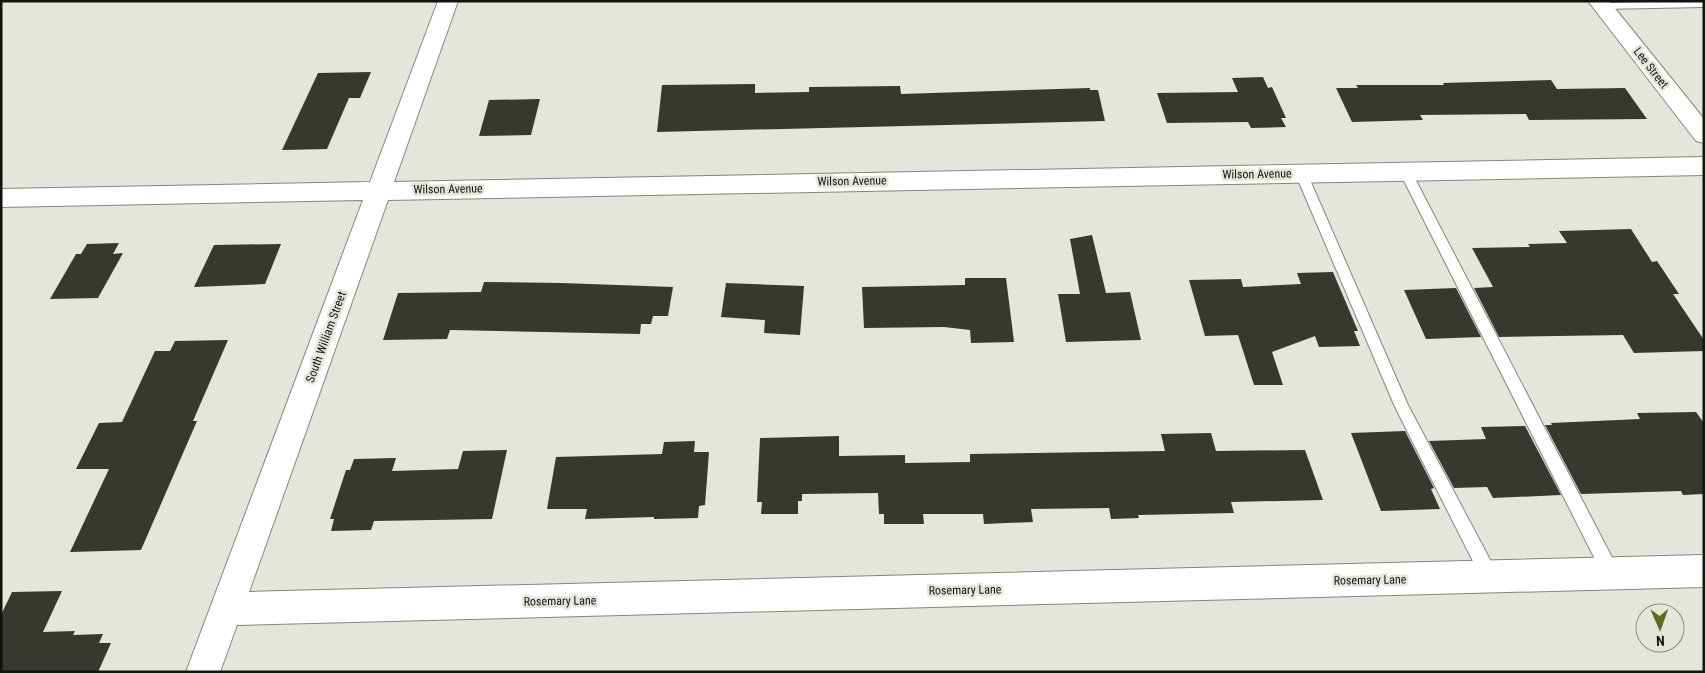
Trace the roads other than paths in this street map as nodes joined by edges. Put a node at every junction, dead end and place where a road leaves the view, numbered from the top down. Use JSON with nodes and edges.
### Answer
{"nodes":[{"id":1,"x":448,"y":1,"type":"edge"},
{"id":2,"x":1600,"y":4,"type":"edge"},
{"id":3,"x":1703,"y":5,"type":"edge"},
{"id":4,"x":1704,"y":135,"type":"edge"},
{"id":5,"x":1704,"y":166,"type":"edge"},
{"id":6,"x":1405,"y":171,"type":"junction"},
{"id":7,"x":1301,"y":173,"type":"junction"},
{"id":8,"x":380,"y":190,"type":"junction"},
{"id":9,"x":1,"y":198,"type":"edge"},
{"id":10,"x":1704,"y":571,"type":"edge"},
{"id":11,"x":1612,"y":573,"type":"junction"},
{"id":12,"x":1490,"y":577,"type":"junction"},
{"id":13,"x":226,"y":609,"type":"junction"},
{"id":14,"x":203,"y":672,"type":"edge"}],
"edges":[{"from":1,"to":8,"type":"street","name":"South William Street"},
{"from":2,"to":3,"type":"lane"},
{"from":2,"to":4,"type":"street","name":"Lee Street"},
{"from":5,"to":6,"type":"street","name":"Wilson Avenue"},
{"from":6,"to":7,"type":"street","name":"Wilson Avenue"},
{"from":6,"to":11,"type":"lane"},
{"from":7,"to":8,"type":"street","name":"Wilson Avenue"},
{"from":7,"to":12,"type":"lane"},
{"from":8,"to":9,"type":"street","name":"Wilson Avenue"},
{"from":8,"to":13,"type":"street","name":"South William Street"},
{"from":10,"to":11,"type":"street","name":"Rosemary Lane"},
{"from":11,"to":12,"type":"street","name":"Rosemary Lane"},
{"from":12,"to":13,"type":"street","name":"Rosemary Lane"},
{"from":13,"to":14,"type":"street","name":"South William Street"}]}
